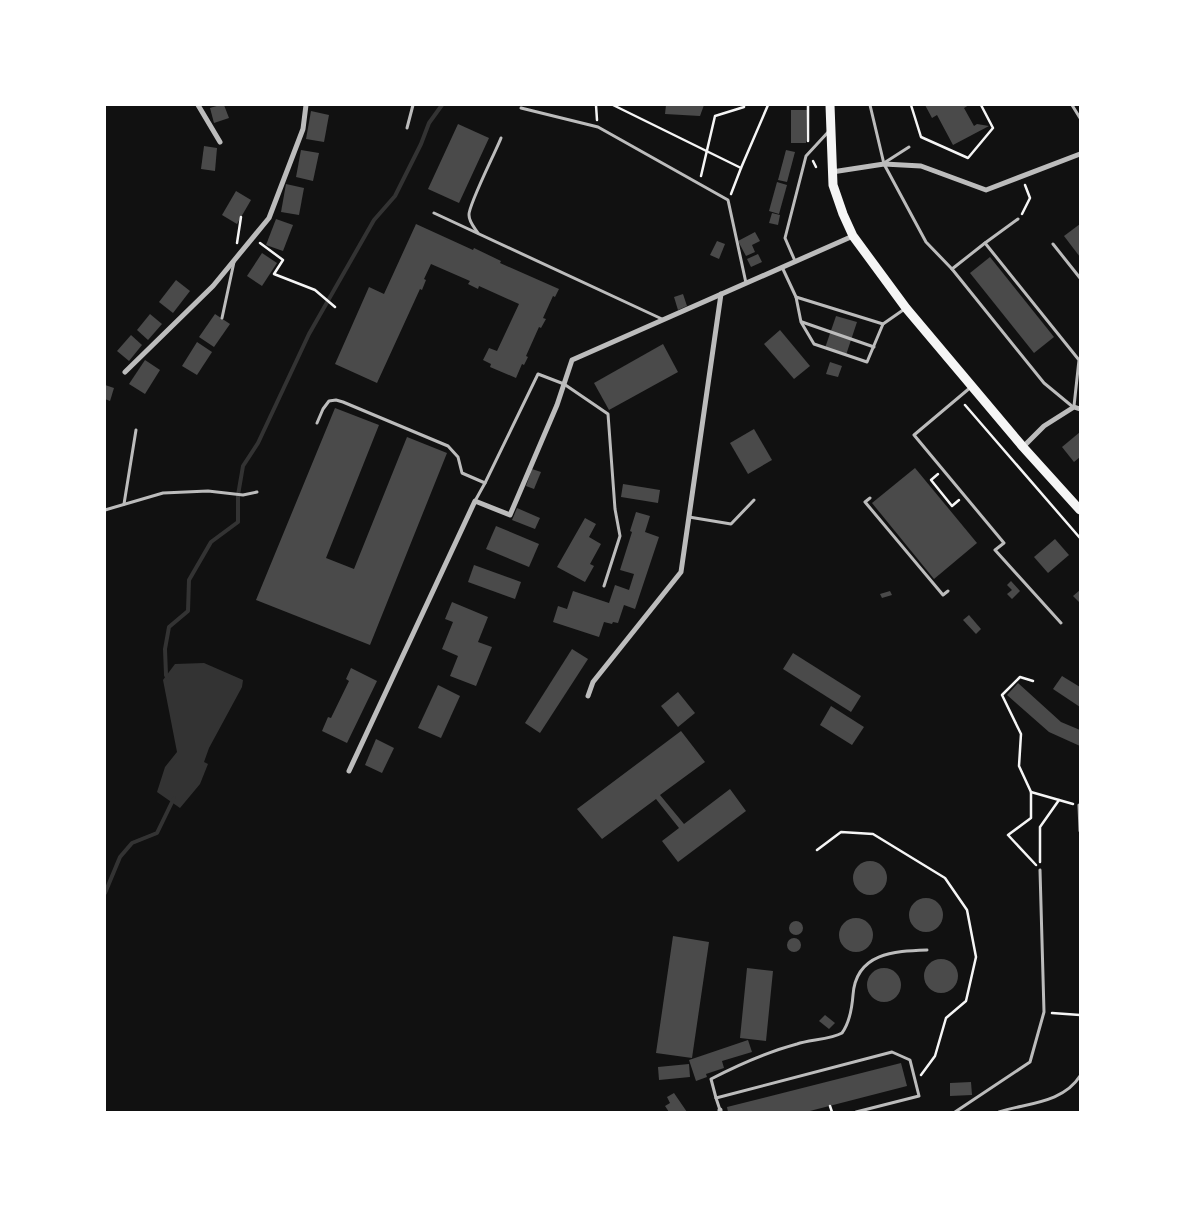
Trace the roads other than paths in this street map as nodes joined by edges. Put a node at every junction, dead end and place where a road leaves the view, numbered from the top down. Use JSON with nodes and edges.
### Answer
{"nodes":[{"id":1,"x":198,"y":105,"type":"edge"},
{"id":2,"x":306,"y":105,"type":"edge"},
{"id":3,"x":413,"y":105,"type":"edge"},
{"id":4,"x":830,"y":105,"type":"edge"},
{"id":5,"x":870,"y":105,"type":"edge"},
{"id":6,"x":1072,"y":105,"type":"edge"},
{"id":7,"x":521,"y":108,"type":"dead end"},
{"id":8,"x":1080,"y":118,"type":"edge"},
{"id":9,"x":407,"y":128,"type":"dead end"},
{"id":10,"x":830,"y":130,"type":"junction"},
{"id":11,"x":502,"y":138,"type":"dead end"},
{"id":12,"x":220,"y":142,"type":"dead end"},
{"id":13,"x":909,"y":147,"type":"dead end"},
{"id":14,"x":1080,"y":154,"type":"edge"},
{"id":15,"x":884,"y":164,"type":"junction"},
{"id":16,"x":832,"y":172,"type":"junction"},
{"id":17,"x":434,"y":213,"type":"dead end"},
{"id":18,"x":1018,"y":219,"type":"road end"},
{"id":19,"x":478,"y":233,"type":"junction"},
{"id":20,"x":853,"y":236,"type":"junction"},
{"id":21,"x":985,"y":243,"type":"junction"},
{"id":22,"x":1053,"y":244,"type":"dead end"},
{"id":23,"x":235,"y":259,"type":"junction"},
{"id":24,"x":795,"y":261,"type":"junction"},
{"id":25,"x":782,"y":267,"type":"junction"},
{"id":26,"x":952,"y":269,"type":"junction"},
{"id":27,"x":1080,"y":278,"type":"edge"},
{"id":28,"x":746,"y":283,"type":"junction"},
{"id":29,"x":721,"y":294,"type":"junction"},
{"id":30,"x":796,"y":297,"type":"junction"},
{"id":31,"x":906,"y":308,"type":"junction"},
{"id":32,"x":222,"y":318,"type":"dead end"},
{"id":33,"x":663,"y":319,"type":"junction"},
{"id":34,"x":801,"y":322,"type":"junction"},
{"id":35,"x":883,"y":324,"type":"junction"},
{"id":36,"x":874,"y":347,"type":"junction"},
{"id":37,"x":1080,"y":359,"type":"edge"},
{"id":38,"x":125,"y":372,"type":"dead end"},
{"id":39,"x":564,"y":384,"type":"junction"},
{"id":40,"x":971,"y":387,"type":"junction"},
{"id":41,"x":1077,"y":408,"type":"edge"},
{"id":42,"x":317,"y":423,"type":"dead end"},
{"id":43,"x":136,"y":430,"type":"dead end"},
{"id":44,"x":1023,"y":447,"type":"junction"},
{"id":45,"x":485,"y":483,"type":"junction"},
{"id":46,"x":257,"y":492,"type":"dead end"},
{"id":47,"x":870,"y":498,"type":"dead end"},
{"id":48,"x":754,"y":500,"type":"dead end"},
{"id":49,"x":475,"y":501,"type":"junction"},
{"id":50,"x":124,"y":504,"type":"junction"},
{"id":51,"x":105,"y":510,"type":"edge"},
{"id":52,"x":1080,"y":510,"type":"edge"},
{"id":53,"x":689,"y":517,"type":"junction"},
{"id":54,"x":604,"y":586,"type":"dead end"},
{"id":55,"x":948,"y":591,"type":"dead end"},
{"id":56,"x":1062,"y":623,"type":"dead end"},
{"id":57,"x":588,"y":696,"type":"dead end"},
{"id":58,"x":349,"y":771,"type":"dead end"},
{"id":59,"x":1079,"y":805,"type":"edge"},
{"id":60,"x":1080,"y":831,"type":"edge"},
{"id":61,"x":1040,"y":870,"type":"road end"},
{"id":62,"x":927,"y":950,"type":"dead end"},
{"id":63,"x":1080,"y":1076,"type":"edge"},
{"id":64,"x":716,"y":1098,"type":"junction"},
{"id":65,"x":720,"y":1111,"type":"edge"},
{"id":66,"x":856,"y":1112,"type":"edge"},
{"id":67,"x":954,"y":1112,"type":"edge"},
{"id":68,"x":999,"y":1112,"type":"edge"}],
"edges":[{"from":1,"to":12,"type":"street"},
{"from":2,"to":23,"type":"street"},
{"from":3,"to":9,"type":"lane"},
{"from":4,"to":10,"type":"main road"},
{"from":5,"to":15,"type":"lane"},
{"from":6,"to":8,"type":"lane"},
{"from":7,"to":28,"type":"lane"},
{"from":10,"to":16,"type":"main road"},
{"from":10,"to":24,"type":"lane"},
{"from":11,"to":19,"type":"lane"},
{"from":13,"to":15,"type":"lane"},
{"from":14,"to":15,"type":"street"},
{"from":15,"to":16,"type":"street"},
{"from":15,"to":26,"type":"lane"},
{"from":16,"to":20,"type":"main road"},
{"from":17,"to":19,"type":"lane"},
{"from":18,"to":21,"type":"lane"},
{"from":19,"to":33,"type":"lane"},
{"from":20,"to":24,"type":"street"},
{"from":20,"to":31,"type":"main road"},
{"from":21,"to":26,"type":"lane"},
{"from":21,"to":37,"type":"lane"},
{"from":22,"to":27,"type":"lane"},
{"from":23,"to":32,"type":"lane"},
{"from":23,"to":38,"type":"street"},
{"from":24,"to":25,"type":"street"},
{"from":25,"to":28,"type":"street"},
{"from":25,"to":30,"type":"lane"},
{"from":26,"to":41,"type":"lane"},
{"from":28,"to":29,"type":"street"},
{"from":29,"to":33,"type":"street"},
{"from":29,"to":53,"type":"street"},
{"from":30,"to":34,"type":"lane"},
{"from":30,"to":35,"type":"lane"},
{"from":31,"to":35,"type":"lane"},
{"from":31,"to":40,"type":"main road"},
{"from":33,"to":39,"type":"street"},
{"from":34,"to":36,"type":"lane"},
{"from":34,"to":36,"type":"lane"},
{"from":35,"to":36,"type":"lane"},
{"from":37,"to":41,"type":"lane"},
{"from":39,"to":45,"type":"lane"},
{"from":39,"to":49,"type":"street"},
{"from":39,"to":54,"type":"lane"},
{"from":40,"to":44,"type":"main road"},
{"from":40,"to":56,"type":"lane"},
{"from":41,"to":44,"type":"street"},
{"from":42,"to":45,"type":"lane"},
{"from":43,"to":50,"type":"lane"},
{"from":44,"to":52,"type":"main road"},
{"from":45,"to":49,"type":"lane"},
{"from":46,"to":50,"type":"lane"},
{"from":47,"to":55,"type":"lane"},
{"from":48,"to":53,"type":"lane"},
{"from":49,"to":58,"type":"street"},
{"from":50,"to":51,"type":"lane"},
{"from":53,"to":57,"type":"street"},
{"from":59,"to":60,"type":"lane"},
{"from":61,"to":67,"type":"lane"},
{"from":62,"to":64,"type":"lane"},
{"from":63,"to":68,"type":"lane"},
{"from":64,"to":65,"type":"lane"},
{"from":64,"to":66,"type":"lane"}]}
